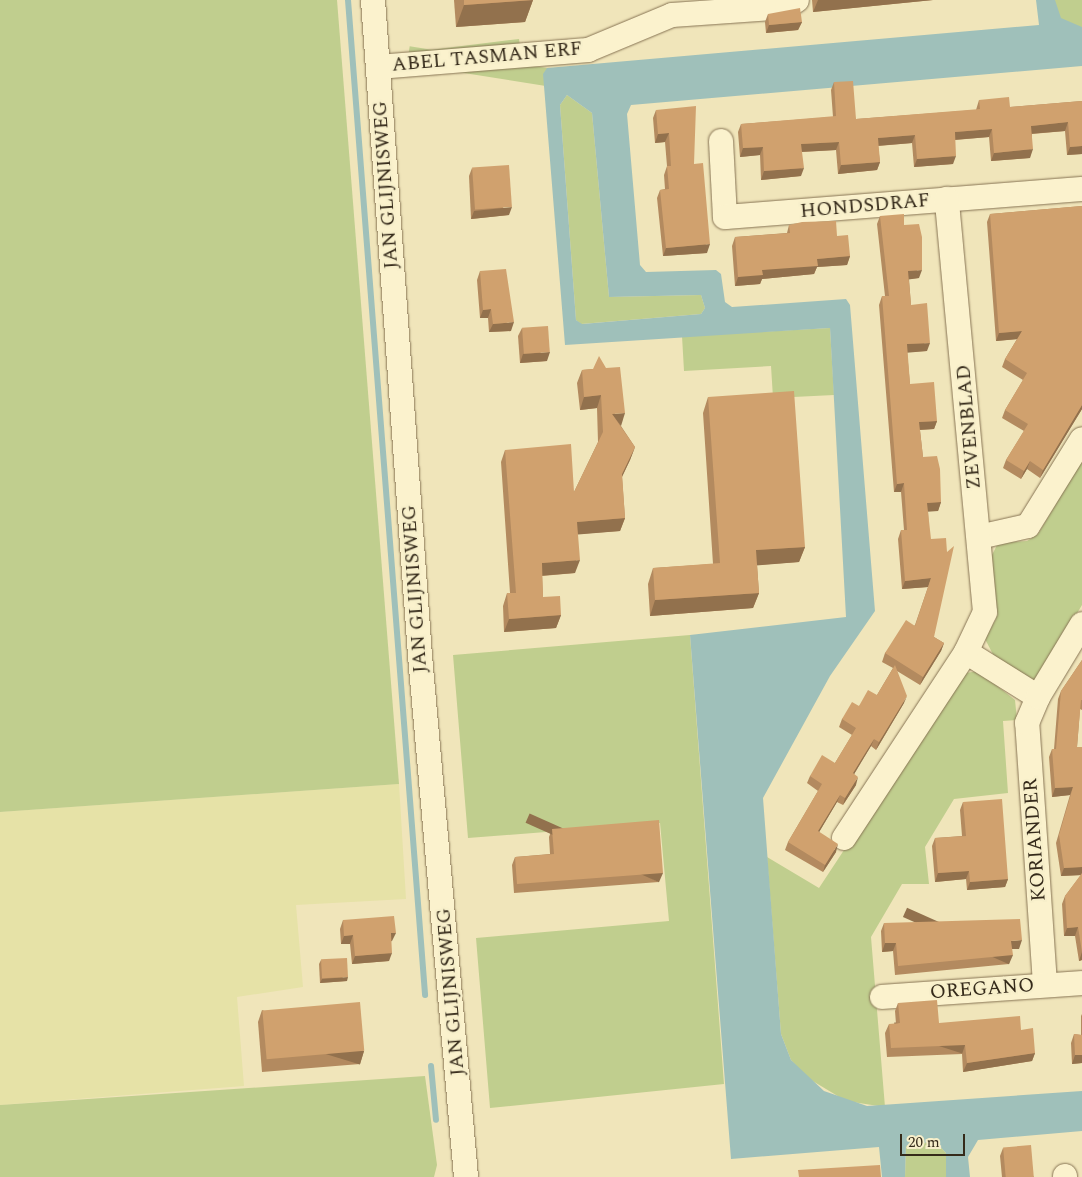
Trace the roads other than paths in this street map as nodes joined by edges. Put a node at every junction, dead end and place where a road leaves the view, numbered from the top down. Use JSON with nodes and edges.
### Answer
{"nodes":[{"id":1,"x":373,"y":0,"type":"edge"},
{"id":2,"x":796,"y":0,"type":"edge"},
{"id":3,"x":378,"y":67,"type":"junction"},
{"id":4,"x":721,"y":140,"type":"dead end"},
{"id":5,"x":1082,"y":189,"type":"edge"},
{"id":6,"x":948,"y":199,"type":"junction"},
{"id":7,"x":1082,"y":439,"type":"edge"},
{"id":8,"x":979,"y":537,"type":"junction"},
{"id":9,"x":1082,"y":624,"type":"edge"},
{"id":10,"x":966,"y":652,"type":"junction"},
{"id":11,"x":1038,"y":697,"type":"junction"},
{"id":12,"x":844,"y":838,"type":"dead end"},
{"id":13,"x":1082,"y":983,"type":"edge"},
{"id":14,"x":1045,"y":984,"type":"junction"},
{"id":15,"x":882,"y":997,"type":"dead end"},
{"id":16,"x":466,"y":1177,"type":"edge"}],
"edges":[{"from":1,"to":3,"type":"street","name":"JAN GLIJNISWEG"},
{"from":2,"to":3,"type":"street","name":"ABEL TASMAN ERF"},
{"from":3,"to":16,"type":"street","name":"JAN GLIJNISWEG"},
{"from":4,"to":6,"type":"street","name":"HONDSDRAF"},
{"from":5,"to":6,"type":"street","name":"HONDSDRAF"},
{"from":6,"to":8,"type":"street","name":"ZEVENBLAD"},
{"from":7,"to":8,"type":"street"},
{"from":8,"to":10,"type":"street","name":"ZEVENBLAD"},
{"from":9,"to":11,"type":"street","name":"KORIANDER"},
{"from":10,"to":11,"type":"street"},
{"from":10,"to":12,"type":"street","name":"ZEVENBLAD"},
{"from":11,"to":14,"type":"street","name":"KORIANDER"},
{"from":13,"to":14,"type":"street","name":"OREGANO"},
{"from":14,"to":15,"type":"street","name":"OREGANO"}]}
